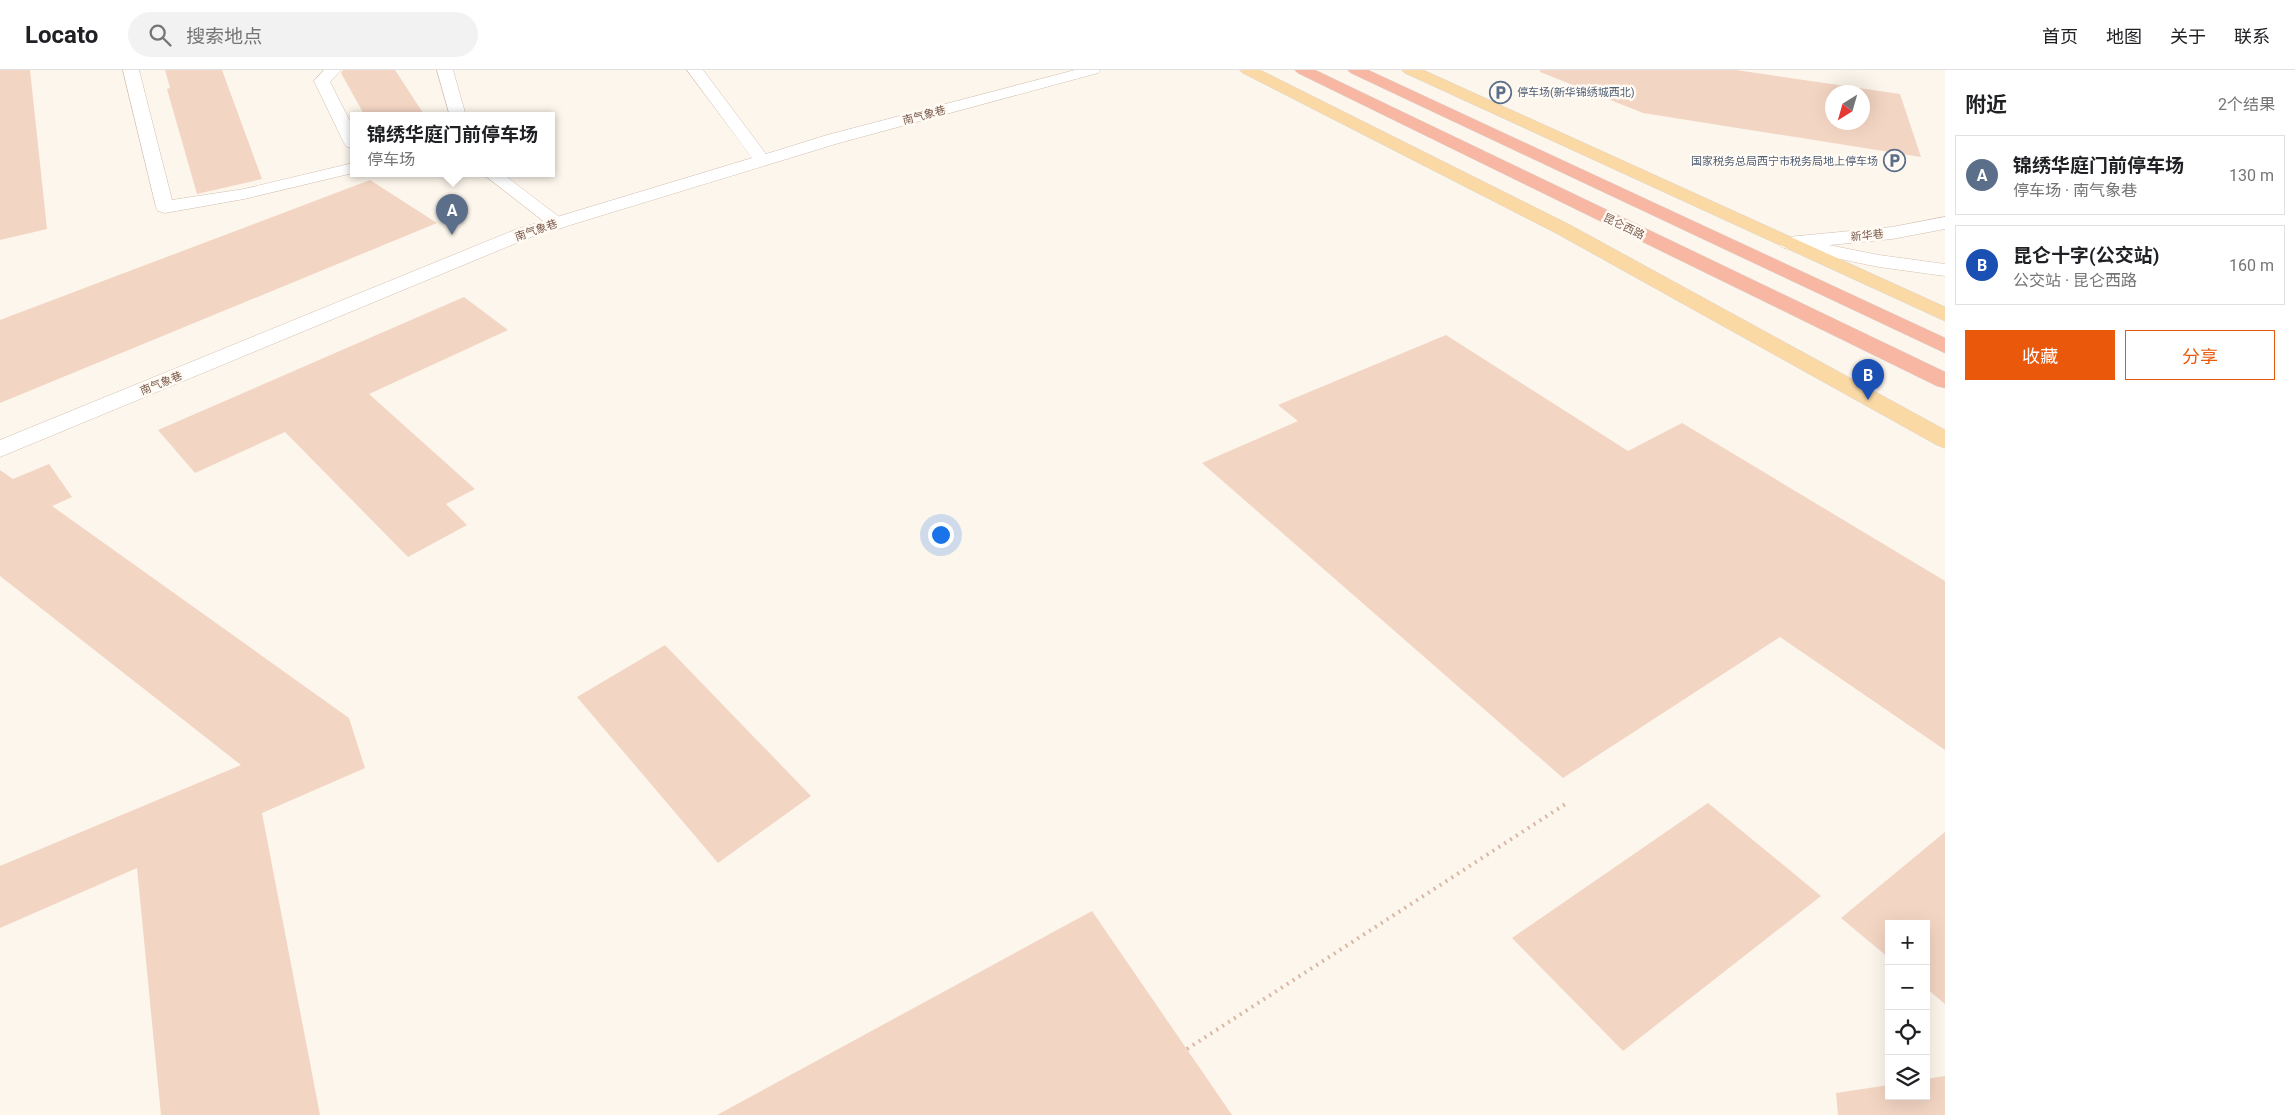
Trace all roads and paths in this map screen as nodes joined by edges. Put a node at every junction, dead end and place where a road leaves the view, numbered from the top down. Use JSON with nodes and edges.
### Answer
{"nodes":[{"id":1,"x":130,"y":70,"type":"edge"},
{"id":2,"x":333,"y":70,"type":"edge"},
{"id":3,"x":445,"y":70,"type":"edge"},
{"id":4,"x":695,"y":70,"type":"edge"},
{"id":5,"x":1093,"y":70,"type":"edge"},
{"id":6,"x":1248,"y":70,"type":"edge"},
{"id":7,"x":1268,"y":70,"type":"edge"},
{"id":8,"x":1356,"y":70,"type":"edge"},
{"id":9,"x":1410,"y":70,"type":"edge"},
{"id":10,"x":1311,"y":74,"type":"edge"},
{"id":11,"x":457,"y":112,"type":"edge"},
{"id":12,"x":1342,"y":118,"type":"junction"},
{"id":13,"x":350,"y":137,"type":"edge"},
{"id":14,"x":762,"y":160,"type":"junction"},
{"id":15,"x":350,"y":169,"type":"edge"},
{"id":16,"x":496,"y":177,"type":"edge"},
{"id":17,"x":558,"y":223,"type":"junction"},
{"id":18,"x":1945,"y":224,"type":"edge"},
{"id":19,"x":1788,"y":243,"type":"junction"},
{"id":20,"x":1945,"y":270,"type":"edge"},
{"id":21,"x":1945,"y":315,"type":"edge"},
{"id":22,"x":1945,"y":346,"type":"edge"},
{"id":23,"x":1881,"y":351,"type":"junction"},
{"id":24,"x":1945,"y":381,"type":"edge"},
{"id":25,"x":1945,"y":390,"type":"edge"},
{"id":26,"x":1945,"y":440,"type":"edge"},
{"id":27,"x":0,"y":449,"type":"edge"},
{"id":28,"x":1567,"y":803,"type":"dead end"},
{"id":29,"x":1187,"y":1049,"type":"dead end"}],
"edges":[{"from":1,"to":15,"type":"street"},
{"from":2,"to":13,"type":"street"},
{"from":3,"to":11,"type":"street"},
{"from":4,"to":14,"type":"street"},
{"from":5,"to":14,"type":"street","name":"南气象巷"},
{"from":6,"to":12,"type":"main road"},
{"from":7,"to":12,"type":"main road"},
{"from":8,"to":22,"type":"highway"},
{"from":9,"to":19,"type":"main road"},
{"from":10,"to":23,"type":"highway","name":"昆仑西路"},
{"from":12,"to":26,"type":"main road"},
{"from":14,"to":17,"type":"street","name":"南气象巷"},
{"from":16,"to":17,"type":"street"},
{"from":17,"to":27,"type":"street","name":"南气象巷"},
{"from":18,"to":19,"type":"street","name":"新华巷"},
{"from":19,"to":20,"type":"street"},
{"from":19,"to":21,"type":"main road"},
{"from":23,"to":24,"type":"highway","name":"昆仑西路"},
{"from":23,"to":25,"type":"highway"},
{"from":28,"to":29,"type":"path"}]}
